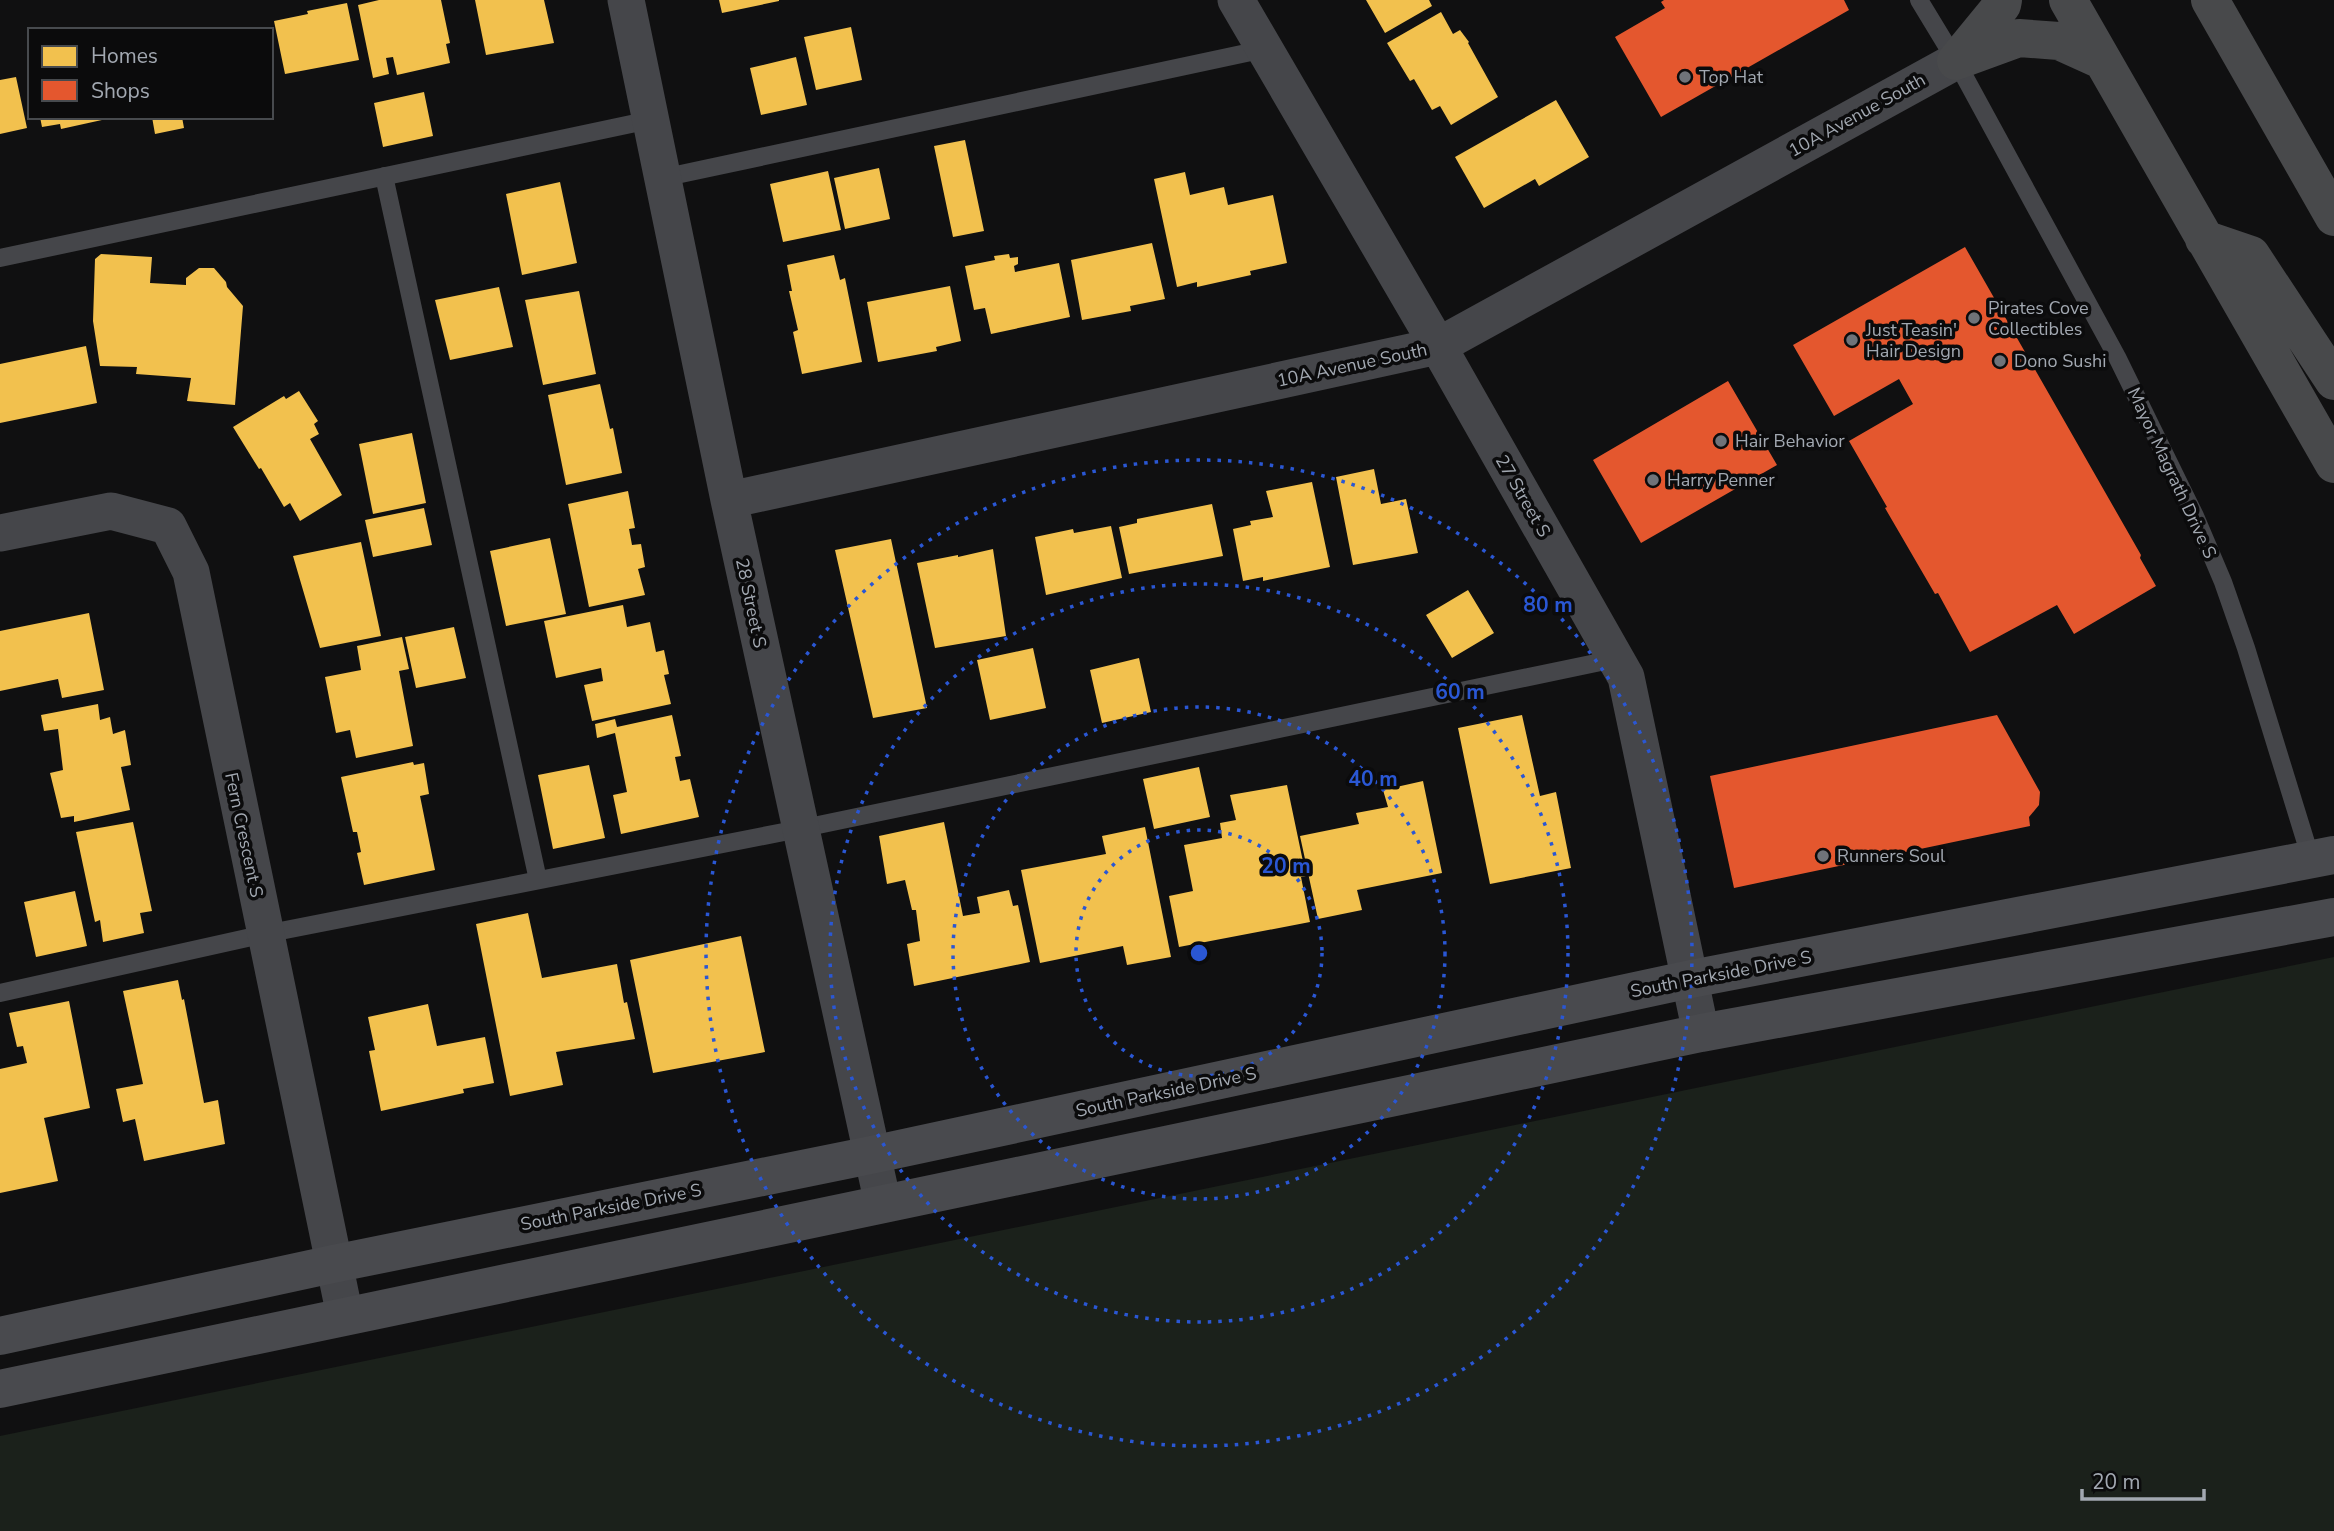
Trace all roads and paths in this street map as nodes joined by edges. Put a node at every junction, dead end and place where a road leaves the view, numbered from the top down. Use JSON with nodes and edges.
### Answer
{"nodes":[{"id":1,"x":626,"y":0,"type":"edge"},
{"id":2,"x":1236,"y":0,"type":"edge"},
{"id":3,"x":1919,"y":0,"type":"edge"},
{"id":4,"x":2003,"y":0,"type":"edge"},
{"id":5,"x":2068,"y":0,"type":"edge"},
{"id":6,"x":2210,"y":0,"type":"edge"},
{"id":7,"x":1265,"y":49,"type":"junction"},
{"id":8,"x":2101,"y":60,"type":"junction"},
{"id":9,"x":1956,"y":61,"type":"junction"},
{"id":10,"x":650,"y":120,"type":"junction"},
{"id":11,"x":384,"y":176,"type":"junction"},
{"id":12,"x":662,"y":178,"type":"junction"},
{"id":13,"x":2334,"y":217,"type":"edge"},
{"id":14,"x":2204,"y":239,"type":"junction"},
{"id":15,"x":0,"y":258,"type":"edge"},
{"id":16,"x":1438,"y":346,"type":"junction"},
{"id":17,"x":2334,"y":381,"type":"edge"},
{"id":18,"x":2334,"y":464,"type":"edge"},
{"id":19,"x":729,"y":500,"type":"junction"},
{"id":20,"x":0,"y":533,"type":"edge"},
{"id":21,"x":1615,"y":659,"type":"junction"},
{"id":22,"x":799,"y":829,"type":"junction"},
{"id":23,"x":2323,"y":857,"type":"edge"},
{"id":24,"x":538,"y":880,"type":"junction"},
{"id":25,"x":2334,"y":917,"type":"edge"},
{"id":26,"x":265,"y":934,"type":"junction"},
{"id":27,"x":1691,"y":979,"type":"junction"},
{"id":28,"x":0,"y":993,"type":"edge"},
{"id":29,"x":1701,"y":1033,"type":"junction"},
{"id":30,"x":871,"y":1155,"type":"junction"},
{"id":31,"x":883,"y":1204,"type":"junction"},
{"id":32,"x":333,"y":1264,"type":"junction"},
{"id":33,"x":345,"y":1316,"type":"junction"},
{"id":34,"x":0,"y":1336,"type":"edge"},
{"id":35,"x":0,"y":1389,"type":"edge"}],
"edges":[{"from":1,"to":10,"type":"street","name":"28 Street S"},
{"from":2,"to":7,"type":"street","name":"27 Street S"},
{"from":3,"to":9,"type":"lane","name":"Mayor Magrath Drive S"},
{"from":4,"to":9,"type":"main road"},
{"from":5,"to":8,"type":"main road"},
{"from":6,"to":13,"type":"main road"},
{"from":7,"to":12,"type":"lane"},
{"from":7,"to":16,"type":"street","name":"27 Street S"},
{"from":8,"to":9,"type":"main road"},
{"from":8,"to":14,"type":"main road"},
{"from":9,"to":16,"type":"street","name":"10A Avenue South"},
{"from":9,"to":23,"type":"lane","name":"Mayor Magrath Drive S"},
{"from":10,"to":11,"type":"lane"},
{"from":10,"to":12,"type":"street","name":"28 Street S"},
{"from":11,"to":15,"type":"lane"},
{"from":11,"to":24,"type":"lane"},
{"from":12,"to":19,"type":"street","name":"28 Street S"},
{"from":14,"to":17,"type":"main road"},
{"from":14,"to":18,"type":"main road"},
{"from":16,"to":19,"type":"street","name":"10A Avenue South"},
{"from":16,"to":21,"type":"street","name":"27 Street S"},
{"from":19,"to":22,"type":"street","name":"28 Street S"},
{"from":20,"to":26,"type":"street","name":"Fern Crescent S"},
{"from":21,"to":22,"type":"lane"},
{"from":21,"to":27,"type":"street","name":"27 Street S"},
{"from":22,"to":24,"type":"lane"},
{"from":22,"to":30,"type":"street","name":"28 Street S"},
{"from":23,"to":27,"type":"main road","name":"South Parkside Drive S"},
{"from":24,"to":26,"type":"lane"},
{"from":25,"to":29,"type":"main road"},
{"from":26,"to":28,"type":"lane"},
{"from":26,"to":32,"type":"street","name":"Fern Crescent S"},
{"from":27,"to":29,"type":"street","name":"27 Street S"},
{"from":27,"to":30,"type":"main road","name":"South Parkside Drive S"},
{"from":29,"to":31,"type":"main road"},
{"from":30,"to":31,"type":"street","name":"28 Street S"},
{"from":30,"to":32,"type":"main road","name":"South Parkside Drive S"},
{"from":31,"to":33,"type":"main road"},
{"from":32,"to":33,"type":"street","name":"Fern Crescent S"},
{"from":32,"to":34,"type":"main road","name":"South Parkside Drive S"},
{"from":33,"to":35,"type":"main road"}]}
